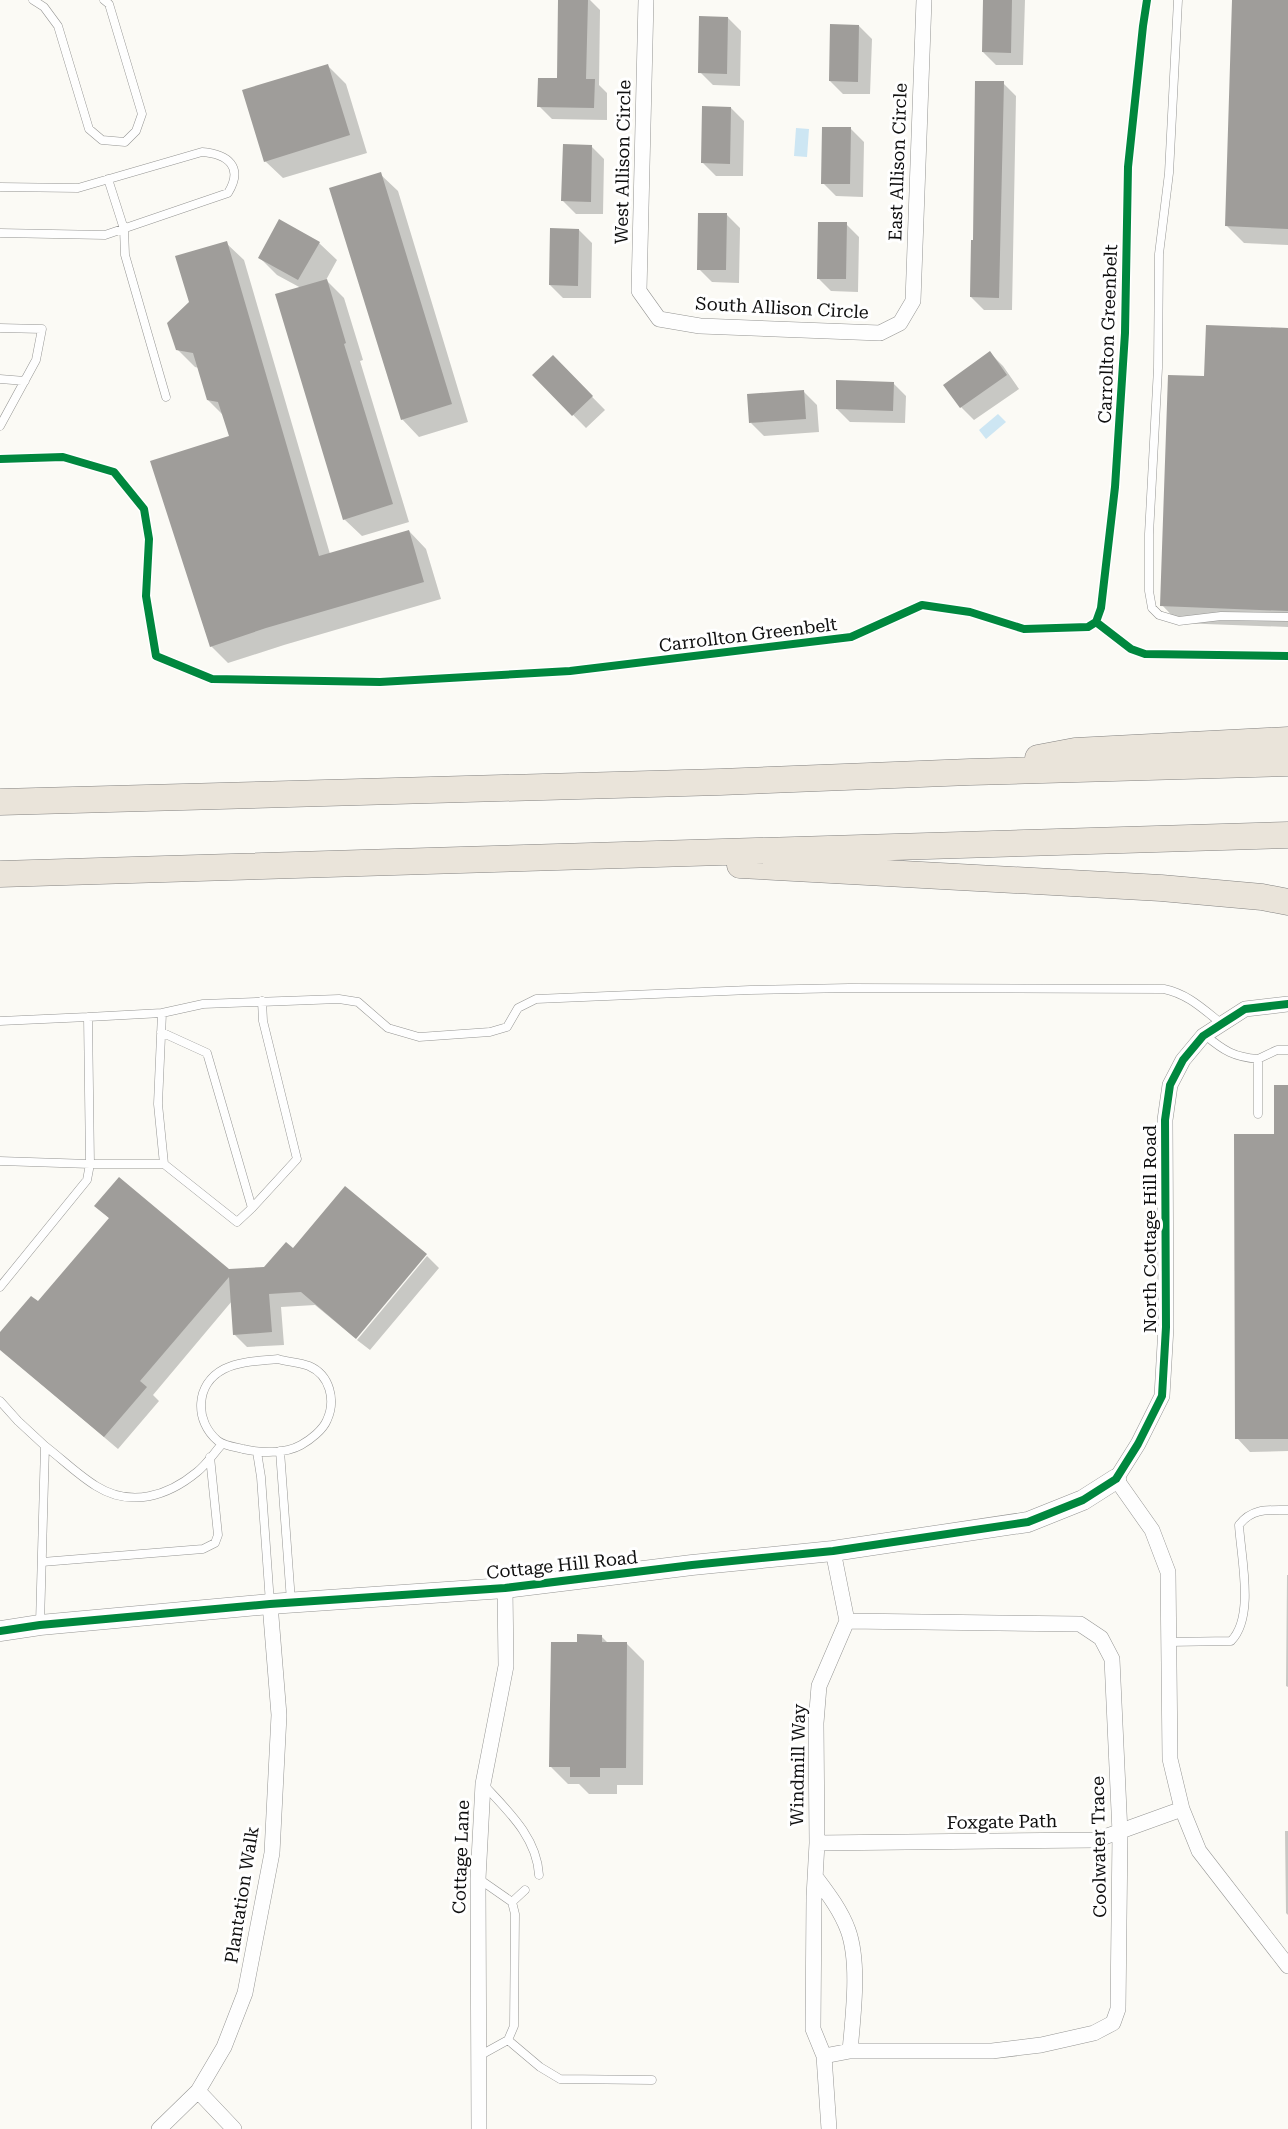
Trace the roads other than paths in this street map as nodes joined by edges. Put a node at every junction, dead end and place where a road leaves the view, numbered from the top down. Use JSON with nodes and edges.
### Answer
{"nodes":[{"id":1,"x":33,"y":0,"type":"edge"},
{"id":2,"x":104,"y":0,"type":"edge"},
{"id":3,"x":646,"y":0,"type":"edge"},
{"id":4,"x":924,"y":0,"type":"edge"},
{"id":5,"x":1178,"y":0,"type":"edge"},
{"id":6,"x":108,"y":179,"type":"junction"},
{"id":7,"x":0,"y":187,"type":"edge"},
{"id":8,"x":124,"y":228,"type":"junction"},
{"id":9,"x":0,"y":233,"type":"edge"},
{"id":10,"x":659,"y":319,"type":"joint"},
{"id":11,"x":900,"y":323,"type":"joint"},
{"id":12,"x":0,"y":328,"type":"edge"},
{"id":13,"x":0,"y":379,"type":"edge"},
{"id":14,"x":24,"y":381,"type":"junction"},
{"id":15,"x":166,"y":397,"type":"dead end"},
{"id":16,"x":0,"y":426,"type":"edge"},
{"id":17,"x":1288,"y":617,"type":"edge"},
{"id":18,"x":1288,"y":740,"type":"edge"},
{"id":19,"x":1288,"y":763,"type":"edge"},
{"id":20,"x":970,"y":772,"type":"junction"},
{"id":21,"x":0,"y":802,"type":"edge"},
{"id":22,"x":1288,"y":835,"type":"edge"},
{"id":23,"x":627,"y":854,"type":"junction"},
{"id":24,"x":0,"y":874,"type":"edge"},
{"id":25,"x":1288,"y":902,"type":"edge"},
{"id":26,"x":262,"y":1000,"type":"junction"},
{"id":27,"x":1288,"y":1004,"type":"edge"},
{"id":28,"x":162,"y":1013,"type":"junction"},
{"id":29,"x":88,"y":1017,"type":"junction"},
{"id":30,"x":0,"y":1021,"type":"edge"},
{"id":31,"x":1222,"y":1024,"type":"junction"},
{"id":32,"x":161,"y":1032,"type":"junction"},
{"id":33,"x":1205,"y":1035,"type":"junction"},
{"id":34,"x":1288,"y":1050,"type":"edge"},
{"id":35,"x":1258,"y":1059,"type":"junction"},
{"id":36,"x":1258,"y":1114,"type":"dead end"},
{"id":37,"x":0,"y":1161,"type":"edge"},
{"id":38,"x":90,"y":1164,"type":"junction"},
{"id":39,"x":164,"y":1164,"type":"junction"},
{"id":40,"x":252,"y":1208,"type":"junction"},
{"id":41,"x":0,"y":1287,"type":"edge"},
{"id":42,"x":0,"y":1401,"type":"edge"},
{"id":43,"x":4,"y":1410,"type":"edge"},
{"id":44,"x":222,"y":1444,"type":"junction"},
{"id":45,"x":45,"y":1446,"type":"junction"},
{"id":46,"x":280,"y":1451,"type":"junction"},
{"id":47,"x":256,"y":1452,"type":"junction"},
{"id":48,"x":210,"y":1457,"type":"junction"},
{"id":49,"x":1116,"y":1479,"type":"junction"},
{"id":50,"x":1288,"y":1510,"type":"edge"},
{"id":51,"x":833,"y":1551,"type":"junction"},
{"id":52,"x":42,"y":1562,"type":"junction"},
{"id":53,"x":505,"y":1588,"type":"junction"},
{"id":54,"x":291,"y":1603,"type":"junction"},
{"id":55,"x":270,"y":1604,"type":"junction"},
{"id":56,"x":847,"y":1621,"type":"junction"},
{"id":57,"x":40,"y":1625,"type":"junction"},
{"id":58,"x":0,"y":1631,"type":"edge"},
{"id":59,"x":1168,"y":1642,"type":"junction"},
{"id":60,"x":483,"y":1784,"type":"junction"},
{"id":61,"x":1182,"y":1809,"type":"junction"},
{"id":62,"x":1120,"y":1833,"type":"junction"},
{"id":63,"x":817,"y":1843,"type":"junction"},
{"id":64,"x":539,"y":1875,"type":"dead end"},
{"id":65,"x":478,"y":1879,"type":"junction"},
{"id":66,"x":816,"y":1879,"type":"junction"},
{"id":67,"x":525,"y":1890,"type":"dead end"},
{"id":68,"x":512,"y":1902,"type":"junction"},
{"id":69,"x":1288,"y":1966,"type":"edge"},
{"id":70,"x":508,"y":2040,"type":"junction"},
{"id":71,"x":850,"y":2050,"type":"junction"},
{"id":72,"x":479,"y":2056,"type":"junction"},
{"id":73,"x":824,"y":2056,"type":"junction"},
{"id":74,"x":652,"y":2080,"type":"dead end"},
{"id":75,"x":198,"y":2091,"type":"junction"},
{"id":76,"x":159,"y":2129,"type":"edge"},
{"id":77,"x":234,"y":2129,"type":"edge"},
{"id":78,"x":479,"y":2129,"type":"edge"},
{"id":79,"x":829,"y":2129,"type":"edge"}],
"edges":[{"from":1,"to":2,"type":"lane"},
{"from":3,"to":10,"type":"street","name":"West Allison Circle"},
{"from":4,"to":11,"type":"street","name":"East Allison Circle"},
{"from":5,"to":17,"type":"lane"},
{"from":6,"to":7,"type":"lane"},
{"from":6,"to":8,"type":"lane"},
{"from":6,"to":8,"type":"lane"},
{"from":8,"to":9,"type":"lane"},
{"from":8,"to":15,"type":"lane"},
{"from":10,"to":11,"type":"street","name":"South Allison Circle"},
{"from":12,"to":14,"type":"lane"},
{"from":13,"to":14,"type":"lane"},
{"from":14,"to":16,"type":"lane"},
{"from":18,"to":20,"type":"highway"},
{"from":19,"to":20,"type":"highway"},
{"from":20,"to":21,"type":"highway"},
{"from":22,"to":23,"type":"highway"},
{"from":23,"to":24,"type":"highway"},
{"from":23,"to":25,"type":"highway"},
{"from":26,"to":28,"type":"lane"},
{"from":26,"to":31,"type":"lane"},
{"from":26,"to":40,"type":"lane"},
{"from":27,"to":31,"type":"street","name":"North Cottage Hill Road"},
{"from":28,"to":29,"type":"lane"},
{"from":28,"to":32,"type":"lane"},
{"from":29,"to":30,"type":"lane"},
{"from":29,"to":38,"type":"lane"},
{"from":31,"to":33,"type":"street","name":"North Cottage Hill Road"},
{"from":32,"to":39,"type":"lane"},
{"from":32,"to":40,"type":"lane"},
{"from":33,"to":35,"type":"lane"},
{"from":33,"to":49,"type":"street","name":"North Cottage Hill Road"},
{"from":34,"to":35,"type":"lane"},
{"from":35,"to":36,"type":"lane"},
{"from":37,"to":38,"type":"lane"},
{"from":38,"to":39,"type":"lane"},
{"from":38,"to":41,"type":"lane"},
{"from":39,"to":40,"type":"lane"},
{"from":42,"to":43,"type":"lane"},
{"from":43,"to":45,"type":"lane"},
{"from":44,"to":46,"type":"lane"},
{"from":44,"to":47,"type":"lane"},
{"from":44,"to":48,"type":"lane"},
{"from":45,"to":48,"type":"lane"},
{"from":45,"to":52,"type":"lane"},
{"from":46,"to":47,"type":"lane"},
{"from":46,"to":54,"type":"lane"},
{"from":47,"to":55,"type":"lane"},
{"from":48,"to":52,"type":"lane"},
{"from":49,"to":51,"type":"street","name":"Cottage Hill Road"},
{"from":49,"to":59,"type":"street"},
{"from":50,"to":59,"type":"lane"},
{"from":51,"to":53,"type":"street","name":"Cottage Hill Road"},
{"from":51,"to":56,"type":"street"},
{"from":52,"to":57,"type":"lane"},
{"from":53,"to":54,"type":"street","name":"Cottage Hill Road"},
{"from":53,"to":60,"type":"street","name":"Cottage Lane"},
{"from":54,"to":55,"type":"street","name":"Cottage Hill Road"},
{"from":55,"to":57,"type":"street","name":"Cottage Hill Road"},
{"from":55,"to":75,"type":"street","name":"Plantation Walk"},
{"from":56,"to":62,"type":"street","name":"Coolwater Trace"},
{"from":56,"to":63,"type":"street","name":"Windmill Way"},
{"from":57,"to":58,"type":"street","name":"Cottage Hill Road"},
{"from":59,"to":61,"type":"street"},
{"from":60,"to":64,"type":"lane"},
{"from":60,"to":65,"type":"street","name":"Cottage Lane"},
{"from":61,"to":62,"type":"street","name":"Foxgate Path"},
{"from":61,"to":69,"type":"street"},
{"from":62,"to":63,"type":"street","name":"Foxgate Path"},
{"from":62,"to":71,"type":"street","name":"Coolwater Trace"},
{"from":63,"to":66,"type":"street","name":"Windmill Way"},
{"from":65,"to":68,"type":"lane"},
{"from":65,"to":72,"type":"street","name":"Cottage Lane"},
{"from":66,"to":71,"type":"street"},
{"from":66,"to":73,"type":"street","name":"Windmill Way"},
{"from":67,"to":68,"type":"lane"},
{"from":68,"to":70,"type":"lane"},
{"from":70,"to":72,"type":"lane"},
{"from":70,"to":74,"type":"lane"},
{"from":71,"to":73,"type":"street","name":"Coolwater Trace"},
{"from":72,"to":78,"type":"street","name":"Cottage Lane"},
{"from":73,"to":79,"type":"street","name":"Windmill Way"},
{"from":75,"to":76,"type":"street","name":"Plantation Walk"},
{"from":75,"to":77,"type":"street"}]}
